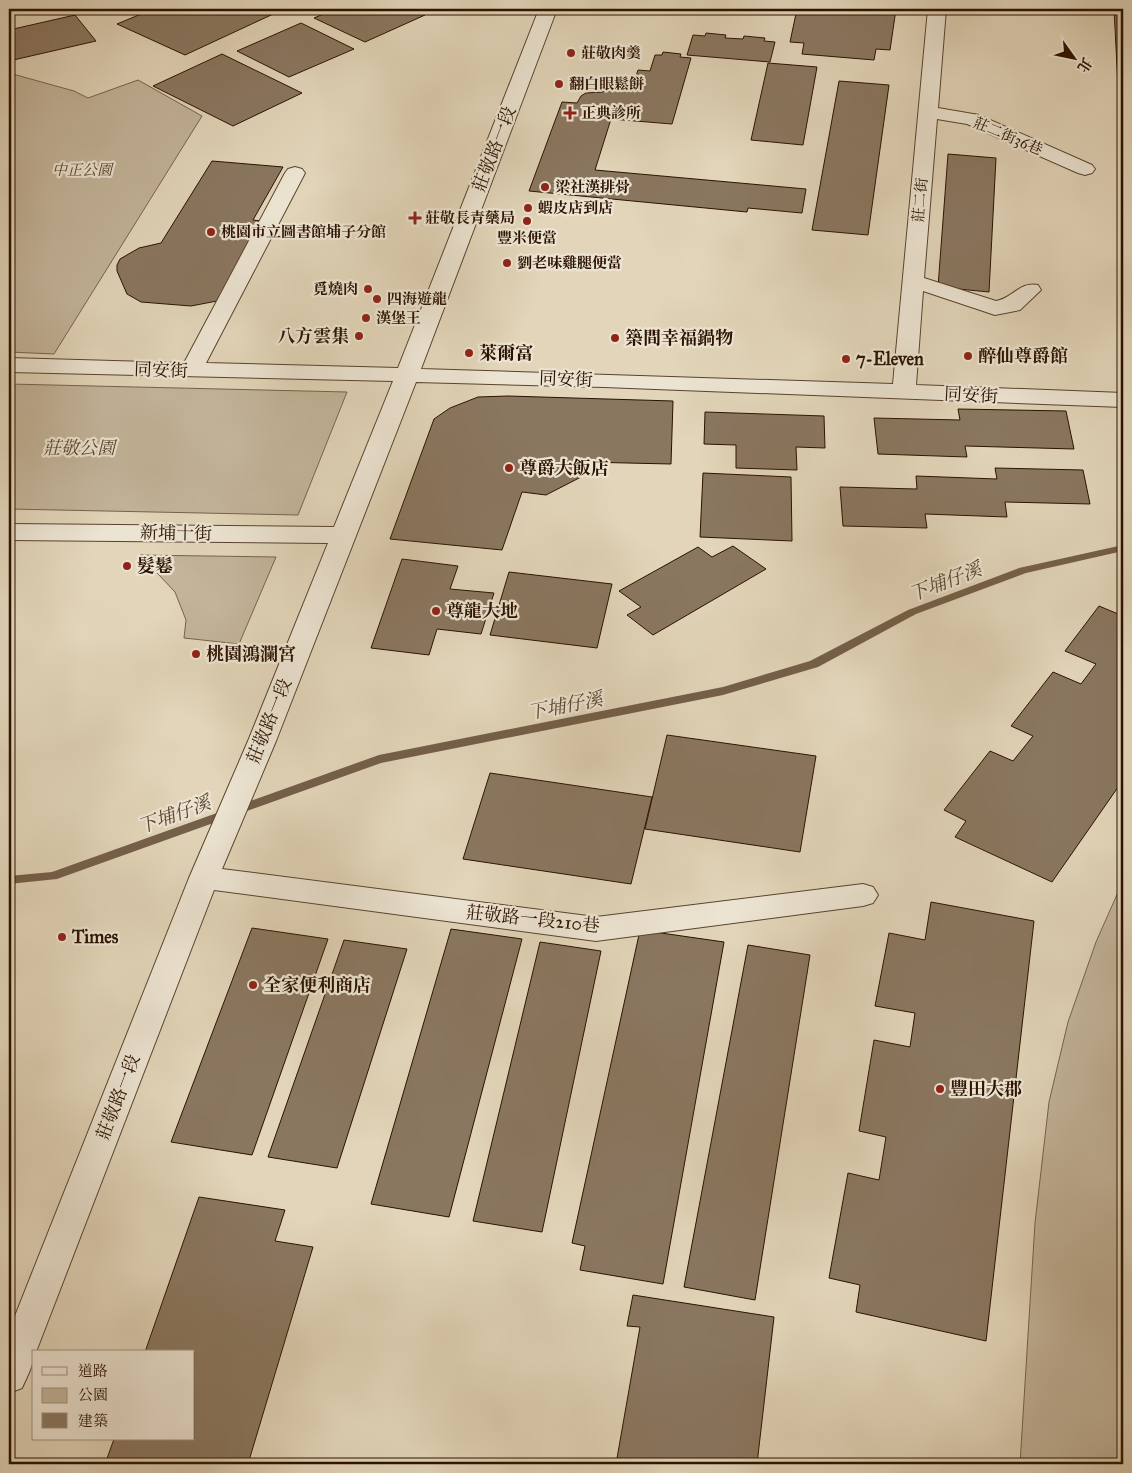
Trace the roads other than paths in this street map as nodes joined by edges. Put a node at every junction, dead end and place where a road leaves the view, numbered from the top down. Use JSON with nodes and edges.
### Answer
{"nodes":[{"id":1,"x":548,"y":9,"type":"edge"},
{"id":2,"x":937,"y":9,"type":"edge"},
{"id":3,"x":928,"y":112,"type":"junction"},
{"id":4,"x":1085,"y":170,"type":"dead end"},
{"id":5,"x":295,"y":173,"type":"dead end"},
{"id":6,"x":914,"y":282,"type":"junction"},
{"id":7,"x":1030,"y":290,"type":"dead end"},
{"id":8,"x":9,"y":365,"type":"edge"},
{"id":9,"x":191,"y":371,"type":"junction"},
{"id":10,"x":407,"y":375,"type":"junction"},
{"id":11,"x":904,"y":390,"type":"junction"},
{"id":12,"x":1123,"y":400,"type":"edge"},
{"id":13,"x":9,"y":532,"type":"edge"},
{"id":14,"x":343,"y":535,"type":"junction"},
{"id":15,"x":210,"y":865,"type":"junction"},
{"id":16,"x":863,"y":895,"type":"dead end"},
{"id":17,"x":9,"y":1376,"type":"edge"}],
"edges":[{"from":1,"to":10,"type":"street","name":"莊敬路一段"},
{"from":2,"to":3,"type":"street","name":"莊二街"},
{"from":3,"to":4,"type":"street","name":"莊二街36巷"},
{"from":3,"to":6,"type":"street","name":"莊二街"},
{"from":5,"to":9,"type":"street"},
{"from":6,"to":7,"type":"street"},
{"from":6,"to":11,"type":"street","name":"莊二街"},
{"from":8,"to":9,"type":"street","name":"同安街"},
{"from":9,"to":10,"type":"street","name":"同安街"},
{"from":10,"to":11,"type":"street","name":"同安街"},
{"from":10,"to":14,"type":"street","name":"莊敬路一段"},
{"from":11,"to":12,"type":"street","name":"同安街"},
{"from":13,"to":14,"type":"street","name":"新埔十街"},
{"from":14,"to":15,"type":"street","name":"莊敬路一段"},
{"from":15,"to":16,"type":"street","name":"莊敬路一段210巷"},
{"from":15,"to":17,"type":"street","name":"莊敬路一段"}]}
